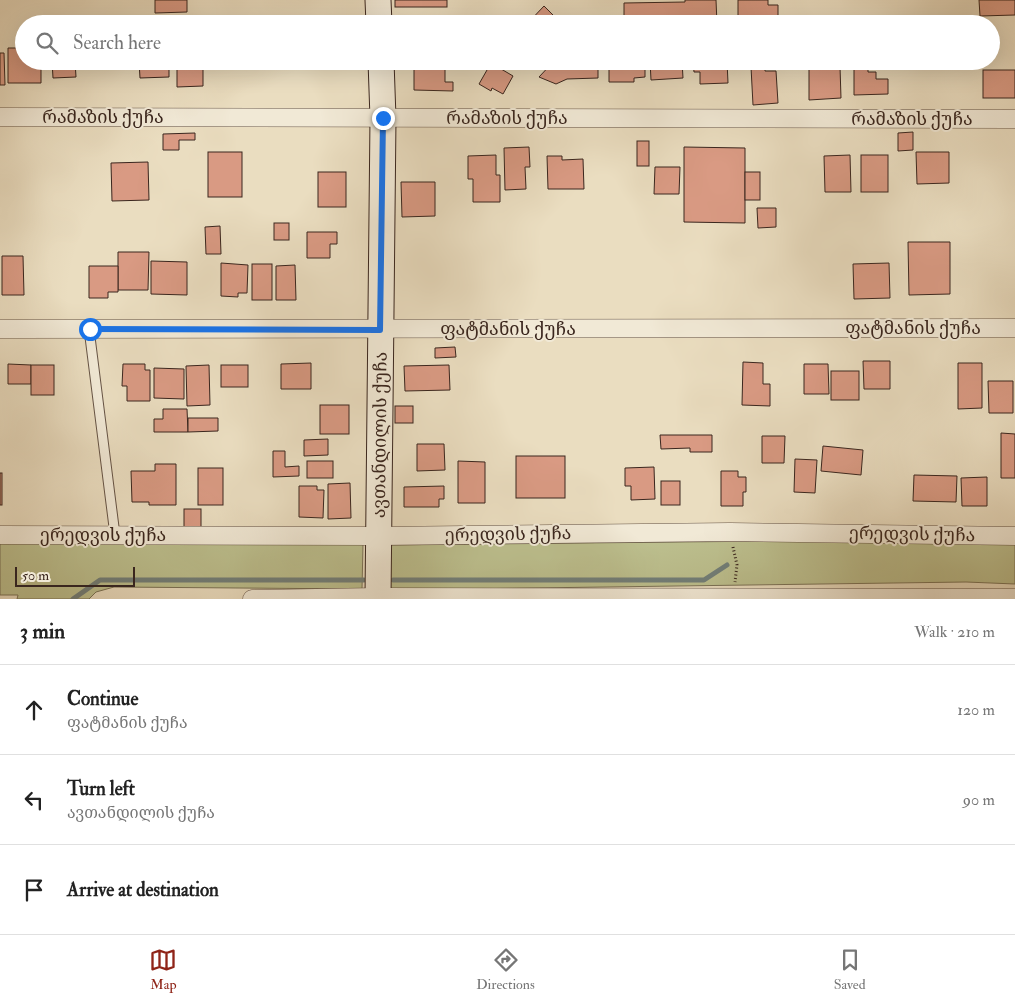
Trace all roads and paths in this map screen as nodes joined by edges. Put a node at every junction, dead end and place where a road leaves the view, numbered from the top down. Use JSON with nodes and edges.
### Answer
{"nodes":[{"id":1,"x":378,"y":0,"type":"edge"},
{"id":2,"x":379,"y":15,"type":"edge"},
{"id":3,"x":381,"y":70,"type":"edge"},
{"id":4,"x":0,"y":117,"type":"edge"},
{"id":5,"x":383,"y":118,"type":"junction"},
{"id":6,"x":1015,"y":120,"type":"edge"},
{"id":7,"x":1015,"y":328,"type":"edge"},
{"id":8,"x":0,"y":329,"type":"edge"},
{"id":9,"x":90,"y":329,"type":"junction"},
{"id":10,"x":380,"y":330,"type":"junction"},
{"id":11,"x":730,"y":532,"type":"junction"},
{"id":12,"x":0,"y":535,"type":"edge"},
{"id":13,"x":115,"y":535,"type":"junction"},
{"id":14,"x":380,"y":536,"type":"junction"},
{"id":15,"x":1015,"y":536,"type":"edge"},
{"id":16,"x":378,"y":598,"type":"edge"},
{"id":17,"x":732,"y":598,"type":"junction"},
{"id":18,"x":1015,"y":598,"type":"edge"},
{"id":19,"x":252,"y":599,"type":"edge"}],
"edges":[{"from":1,"to":2,"type":"street"},
{"from":3,"to":5,"type":"street","name":"ავთანდილის ქუჩა"},
{"from":4,"to":5,"type":"street","name":"რამაზის ქუჩა"},
{"from":5,"to":6,"type":"street","name":"რამაზის ქუჩა"},
{"from":5,"to":10,"type":"street","name":"ავთანდილის ქუჩა"},
{"from":7,"to":10,"type":"street","name":"ფატმანის ქუჩა"},
{"from":8,"to":9,"type":"street","name":"ფატმანის ქუჩა"},
{"from":9,"to":10,"type":"street","name":"ფატმანის ქუჩა"},
{"from":9,"to":13,"type":"lane"},
{"from":10,"to":14,"type":"street","name":"ავთანდილის ქუჩა"},
{"from":11,"to":14,"type":"street","name":"ერედვის ქუჩა"},
{"from":11,"to":15,"type":"street","name":"ერედვის ქუჩა"},
{"from":11,"to":17,"type":"path"},
{"from":12,"to":13,"type":"street","name":"ერედვის ქუჩა"},
{"from":13,"to":14,"type":"street","name":"ერედვის ქუჩა"},
{"from":14,"to":16,"type":"street","name":"ავთანდილის ქუჩა"},
{"from":16,"to":17,"type":"street"},
{"from":16,"to":19,"type":"street"},
{"from":17,"to":18,"type":"street"}]}
